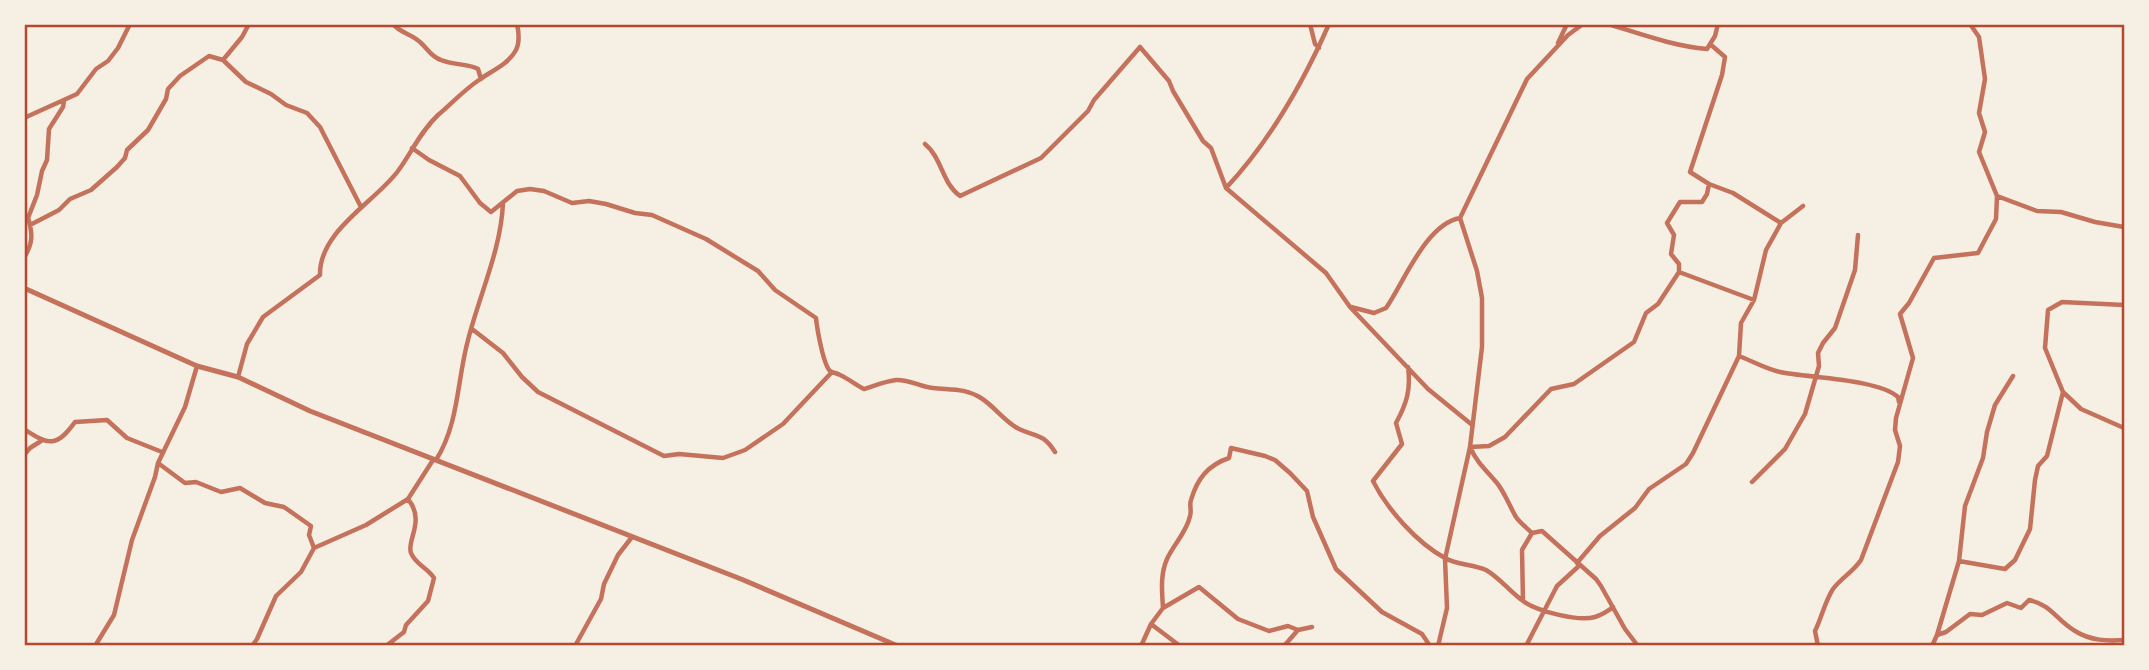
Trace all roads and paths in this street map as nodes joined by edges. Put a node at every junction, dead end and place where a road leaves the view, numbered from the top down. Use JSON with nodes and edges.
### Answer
{"nodes":[{"id":1,"x":130,"y":24,"type":"edge"},
{"id":2,"x":249,"y":24,"type":"edge"},
{"id":3,"x":393,"y":24,"type":"edge"},
{"id":4,"x":517,"y":24,"type":"edge"},
{"id":5,"x":1310,"y":24,"type":"edge"},
{"id":6,"x":1329,"y":24,"type":"edge"},
{"id":7,"x":1567,"y":24,"type":"edge"},
{"id":8,"x":1583,"y":24,"type":"edge"},
{"id":9,"x":1608,"y":24,"type":"edge"},
{"id":10,"x":1718,"y":24,"type":"edge"},
{"id":11,"x":1970,"y":24,"type":"edge"},
{"id":12,"x":1710,"y":44,"type":"junction"},
{"id":13,"x":1319,"y":48,"type":"junction"},
{"id":14,"x":1555,"y":50,"type":"junction"},
{"id":15,"x":223,"y":60,"type":"junction"},
{"id":16,"x":481,"y":79,"type":"junction"},
{"id":17,"x":64,"y":101,"type":"junction"},
{"id":18,"x":24,"y":118,"type":"edge"},
{"id":19,"x":925,"y":144,"type":"dead end"},
{"id":20,"x":412,"y":148,"type":"junction"},
{"id":21,"x":1709,"y":184,"type":"junction"},
{"id":22,"x":1226,"y":188,"type":"junction"},
{"id":23,"x":1997,"y":196,"type":"junction"},
{"id":24,"x":503,"y":203,"type":"junction"},
{"id":25,"x":1803,"y":206,"type":"dead end"},
{"id":26,"x":361,"y":207,"type":"junction"},
{"id":27,"x":1460,"y":218,"type":"junction"},
{"id":28,"x":1781,"y":223,"type":"junction"},
{"id":29,"x":30,"y":225,"type":"junction"},
{"id":30,"x":2124,"y":227,"type":"edge"},
{"id":31,"x":1858,"y":235,"type":"dead end"},
{"id":32,"x":24,"y":258,"type":"edge"},
{"id":33,"x":1679,"y":272,"type":"junction"},
{"id":34,"x":24,"y":288,"type":"edge"},
{"id":35,"x":1754,"y":300,"type":"junction"},
{"id":36,"x":2124,"y":305,"type":"edge"},
{"id":37,"x":1350,"y":307,"type":"junction"},
{"id":38,"x":472,"y":329,"type":"junction"},
{"id":39,"x":1739,"y":356,"type":"junction"},
{"id":40,"x":197,"y":366,"type":"junction"},
{"id":41,"x":1408,"y":366,"type":"junction"},
{"id":42,"x":832,"y":372,"type":"junction"},
{"id":43,"x":2013,"y":376,"type":"dead end"},
{"id":44,"x":238,"y":377,"type":"junction"},
{"id":45,"x":1816,"y":377,"type":"junction"},
{"id":46,"x":2063,"y":392,"type":"junction"},
{"id":47,"x":1899,"y":406,"type":"junction"},
{"id":48,"x":1471,"y":424,"type":"junction"},
{"id":49,"x":2124,"y":428,"type":"edge"},
{"id":50,"x":24,"y":429,"type":"edge"},
{"id":51,"x":41,"y":441,"type":"junction"},
{"id":52,"x":1470,"y":447,"type":"junction"},
{"id":53,"x":162,"y":452,"type":"junction"},
{"id":54,"x":1055,"y":452,"type":"dead end"},
{"id":55,"x":24,"y":455,"type":"edge"},
{"id":56,"x":434,"y":461,"type":"junction"},
{"id":57,"x":158,"y":463,"type":"junction"},
{"id":58,"x":1752,"y":482,"type":"dead end"},
{"id":59,"x":408,"y":499,"type":"junction"},
{"id":60,"x":1532,"y":533,"type":"junction"},
{"id":61,"x":632,"y":537,"type":"junction"},
{"id":62,"x":314,"y":548,"type":"junction"},
{"id":63,"x":1445,"y":559,"type":"junction"},
{"id":64,"x":1959,"y":561,"type":"junction"},
{"id":65,"x":1578,"y":564,"type":"junction"},
{"id":66,"x":1523,"y":601,"type":"junction"},
{"id":67,"x":1613,"y":607,"type":"junction"},
{"id":68,"x":1163,"y":608,"type":"junction"},
{"id":69,"x":1544,"y":610,"type":"junction"},
{"id":70,"x":1151,"y":624,"type":"junction"},
{"id":71,"x":1312,"y":627,"type":"dead end"},
{"id":72,"x":1298,"y":630,"type":"junction"},
{"id":73,"x":1937,"y":635,"type":"junction"},
{"id":74,"x":2124,"y":640,"type":"edge"},
{"id":75,"x":95,"y":646,"type":"edge"},
{"id":76,"x":252,"y":646,"type":"edge"},
{"id":77,"x":386,"y":646,"type":"edge"},
{"id":78,"x":575,"y":646,"type":"edge"},
{"id":79,"x":898,"y":646,"type":"edge"},
{"id":80,"x":1141,"y":646,"type":"edge"},
{"id":81,"x":1180,"y":646,"type":"edge"},
{"id":82,"x":1284,"y":646,"type":"edge"},
{"id":83,"x":1430,"y":646,"type":"edge"},
{"id":84,"x":1438,"y":646,"type":"edge"},
{"id":85,"x":1526,"y":646,"type":"edge"},
{"id":86,"x":1637,"y":646,"type":"edge"},
{"id":87,"x":1818,"y":646,"type":"edge"},
{"id":88,"x":1932,"y":646,"type":"edge"}],
"edges":[{"from":1,"to":17,"type":"street"},
{"from":2,"to":15,"type":"street"},
{"from":3,"to":16,"type":"street"},
{"from":4,"to":16,"type":"street"},
{"from":5,"to":13,"type":"street"},
{"from":6,"to":13,"type":"street"},
{"from":7,"to":14,"type":"street"},
{"from":8,"to":14,"type":"street"},
{"from":9,"to":12,"type":"street"},
{"from":10,"to":12,"type":"street"},
{"from":11,"to":23,"type":"street"},
{"from":12,"to":21,"type":"street"},
{"from":13,"to":22,"type":"street"},
{"from":14,"to":27,"type":"street"},
{"from":15,"to":26,"type":"street"},
{"from":15,"to":29,"type":"street"},
{"from":16,"to":20,"type":"street"},
{"from":17,"to":18,"type":"street"},
{"from":17,"to":29,"type":"street"},
{"from":19,"to":22,"type":"street"},
{"from":20,"to":24,"type":"street"},
{"from":20,"to":26,"type":"street"},
{"from":21,"to":28,"type":"street"},
{"from":21,"to":33,"type":"street"},
{"from":22,"to":37,"type":"street"},
{"from":23,"to":30,"type":"street"},
{"from":23,"to":47,"type":"street"},
{"from":24,"to":38,"type":"street"},
{"from":24,"to":42,"type":"street"},
{"from":25,"to":28,"type":"street"},
{"from":26,"to":44,"type":"street"},
{"from":27,"to":37,"type":"street"},
{"from":27,"to":48,"type":"street"},
{"from":28,"to":35,"type":"street"},
{"from":29,"to":32,"type":"street"},
{"from":31,"to":45,"type":"street"},
{"from":33,"to":35,"type":"street"},
{"from":33,"to":52,"type":"street"},
{"from":34,"to":40,"type":"street"},
{"from":35,"to":39,"type":"street"},
{"from":36,"to":46,"type":"street"},
{"from":37,"to":41,"type":"street"},
{"from":38,"to":42,"type":"street"},
{"from":38,"to":56,"type":"street"},
{"from":39,"to":45,"type":"street"},
{"from":39,"to":65,"type":"street"},
{"from":40,"to":44,"type":"street"},
{"from":40,"to":53,"type":"street"},
{"from":41,"to":48,"type":"street"},
{"from":41,"to":63,"type":"street"},
{"from":42,"to":54,"type":"street"},
{"from":43,"to":64,"type":"street"},
{"from":44,"to":56,"type":"street"},
{"from":45,"to":47,"type":"street"},
{"from":45,"to":58,"type":"street"},
{"from":46,"to":49,"type":"street"},
{"from":46,"to":64,"type":"street"},
{"from":47,"to":87,"type":"street"},
{"from":48,"to":52,"type":"street"},
{"from":50,"to":51,"type":"street"},
{"from":51,"to":53,"type":"street"},
{"from":51,"to":55,"type":"street"},
{"from":52,"to":60,"type":"street"},
{"from":52,"to":63,"type":"street"},
{"from":53,"to":57,"type":"street"},
{"from":56,"to":59,"type":"street"},
{"from":56,"to":61,"type":"street"},
{"from":57,"to":62,"type":"street"},
{"from":57,"to":75,"type":"street"},
{"from":59,"to":62,"type":"street"},
{"from":59,"to":77,"type":"street"},
{"from":60,"to":65,"type":"street"},
{"from":60,"to":66,"type":"street"},
{"from":61,"to":78,"type":"street"},
{"from":61,"to":79,"type":"street"},
{"from":62,"to":76,"type":"street"},
{"from":63,"to":66,"type":"street"},
{"from":63,"to":84,"type":"street"},
{"from":64,"to":73,"type":"street"},
{"from":65,"to":67,"type":"street"},
{"from":65,"to":69,"type":"street"},
{"from":66,"to":69,"type":"street"},
{"from":67,"to":69,"type":"street"},
{"from":67,"to":86,"type":"street"},
{"from":68,"to":70,"type":"street"},
{"from":68,"to":72,"type":"street"},
{"from":68,"to":83,"type":"street"},
{"from":69,"to":85,"type":"street"},
{"from":70,"to":80,"type":"street"},
{"from":70,"to":81,"type":"street"},
{"from":71,"to":72,"type":"street"},
{"from":72,"to":82,"type":"street"},
{"from":73,"to":74,"type":"street"},
{"from":73,"to":88,"type":"street"}]}
